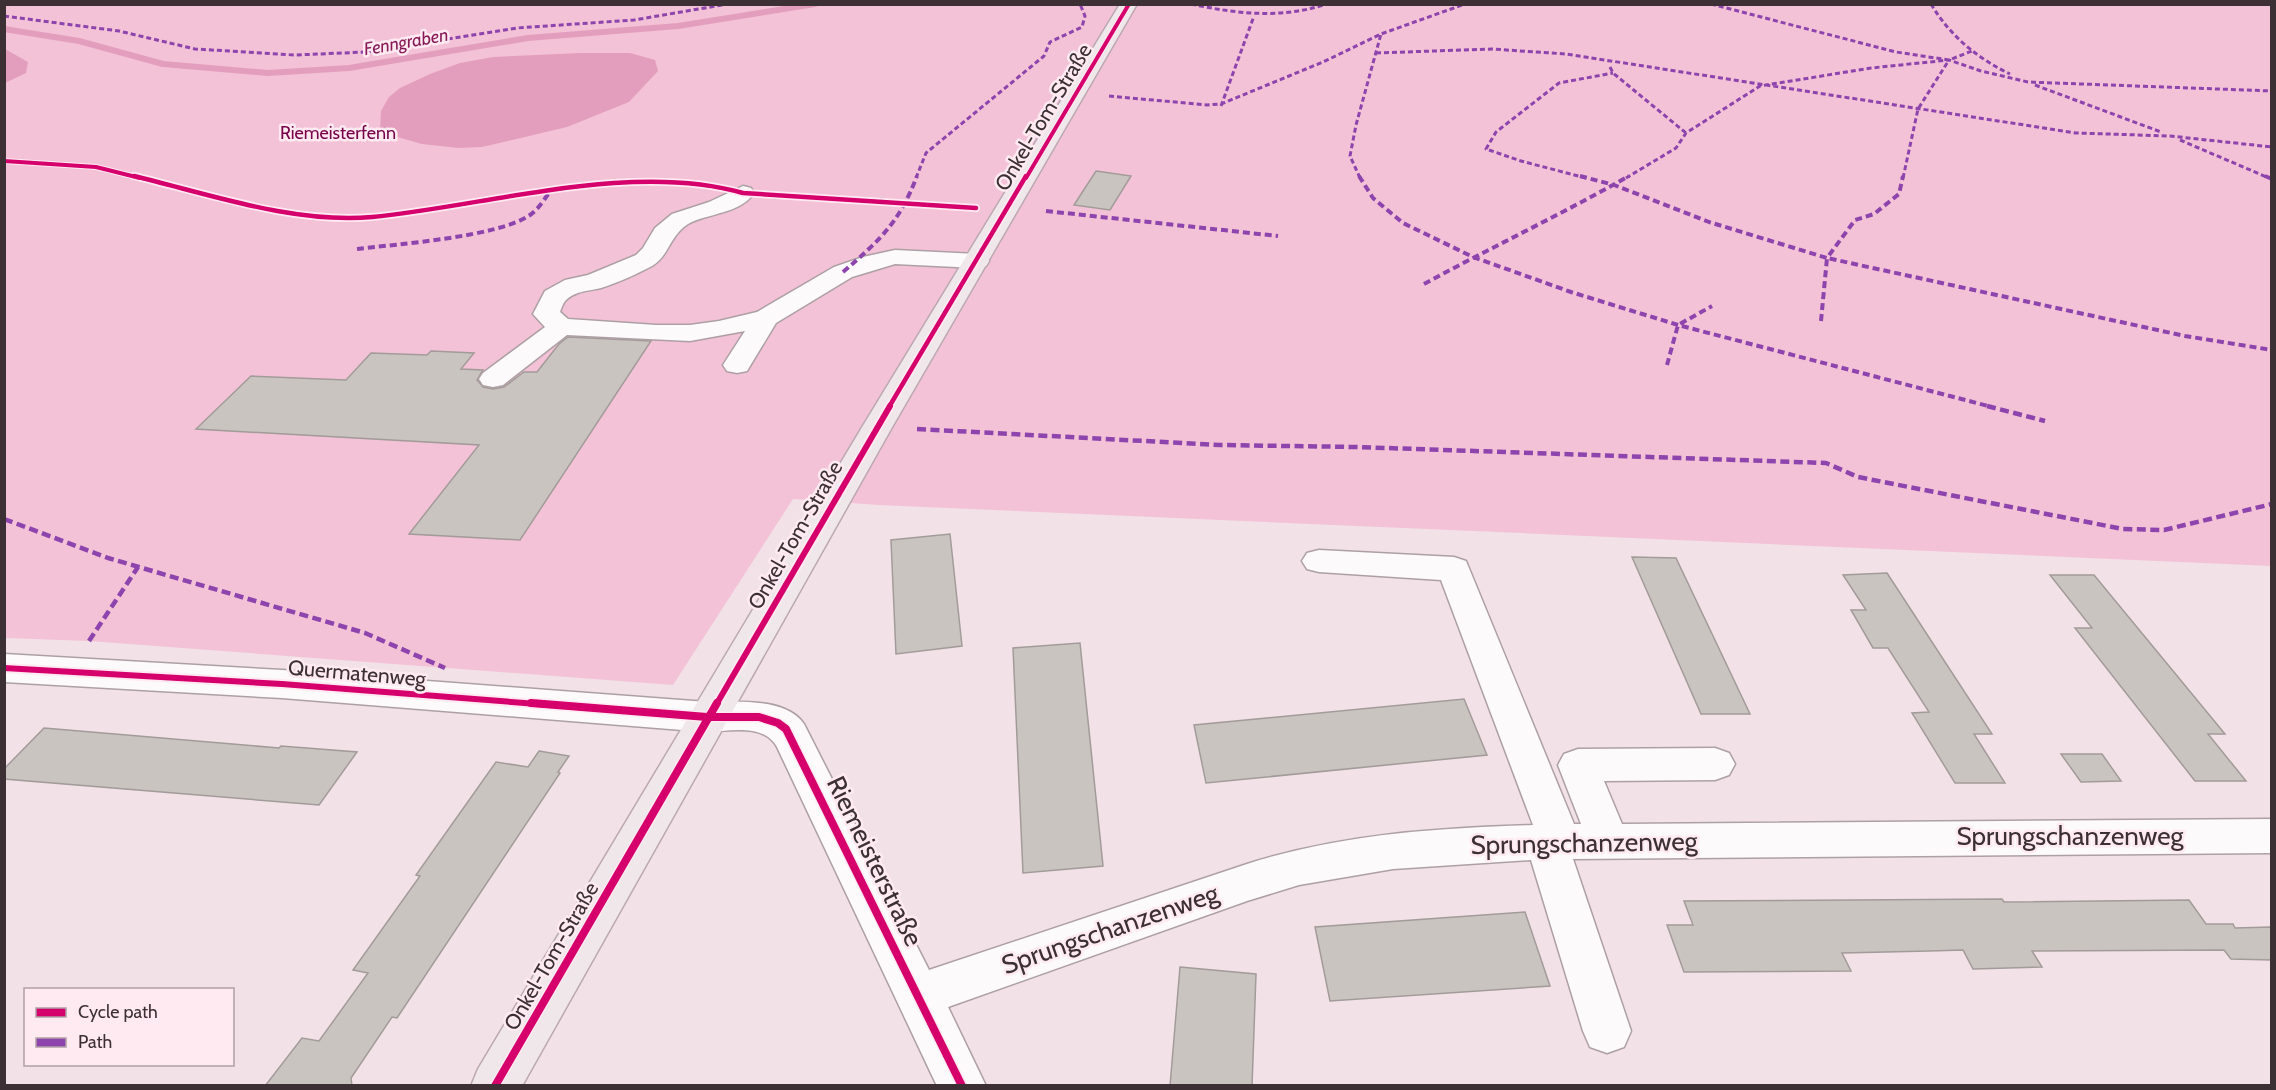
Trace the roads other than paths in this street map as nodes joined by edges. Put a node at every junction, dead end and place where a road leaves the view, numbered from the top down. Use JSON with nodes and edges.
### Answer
{"nodes":[{"id":1,"x":1129,"y":4,"type":"edge"},
{"id":2,"x":743,"y":193,"type":"dead end"},
{"id":3,"x":977,"y":261,"type":"junction"},
{"id":4,"x":766,"y":318,"type":"junction"},
{"id":5,"x":561,"y":327,"type":"junction"},
{"id":6,"x":737,"y":365,"type":"dead end"},
{"id":7,"x":493,"y":379,"type":"dead end"},
{"id":8,"x":1319,"y":561,"type":"dead end"},
{"id":9,"x":4,"y":668,"type":"edge"},
{"id":10,"x":707,"y":717,"type":"junction"},
{"id":11,"x":1715,"y":764,"type":"dead end"},
{"id":12,"x":2271,"y":836,"type":"edge"},
{"id":13,"x":1609,"y":842,"type":"junction"},
{"id":14,"x":1554,"y":843,"type":"junction"},
{"id":15,"x":920,"y":995,"type":"junction"},
{"id":16,"x":1607,"y":1031,"type":"dead end"},
{"id":17,"x":495,"y":1086,"type":"edge"},
{"id":18,"x":962,"y":1086,"type":"edge"}],
"edges":[{"from":1,"to":3,"type":"main road","name":"Onkel-Tom-Straße"},
{"from":2,"to":5,"type":"street"},
{"from":3,"to":4,"type":"street"},
{"from":3,"to":10,"type":"main road","name":"Onkel-Tom-Straße"},
{"from":4,"to":5,"type":"street"},
{"from":4,"to":6,"type":"street"},
{"from":5,"to":7,"type":"street"},
{"from":8,"to":14,"type":"street"},
{"from":9,"to":10,"type":"street","name":"Quermatenweg"},
{"from":10,"to":15,"type":"street","name":"Riemeisterstraße"},
{"from":10,"to":17,"type":"main road","name":"Onkel-Tom-Straße"},
{"from":11,"to":13,"type":"street"},
{"from":12,"to":13,"type":"street","name":"Sprungschanzenweg"},
{"from":13,"to":14,"type":"street","name":"Sprungschanzenweg"},
{"from":14,"to":15,"type":"street","name":"Sprungschanzenweg"},
{"from":14,"to":16,"type":"street"},
{"from":15,"to":18,"type":"street","name":"Riemeisterstraße"}]}
